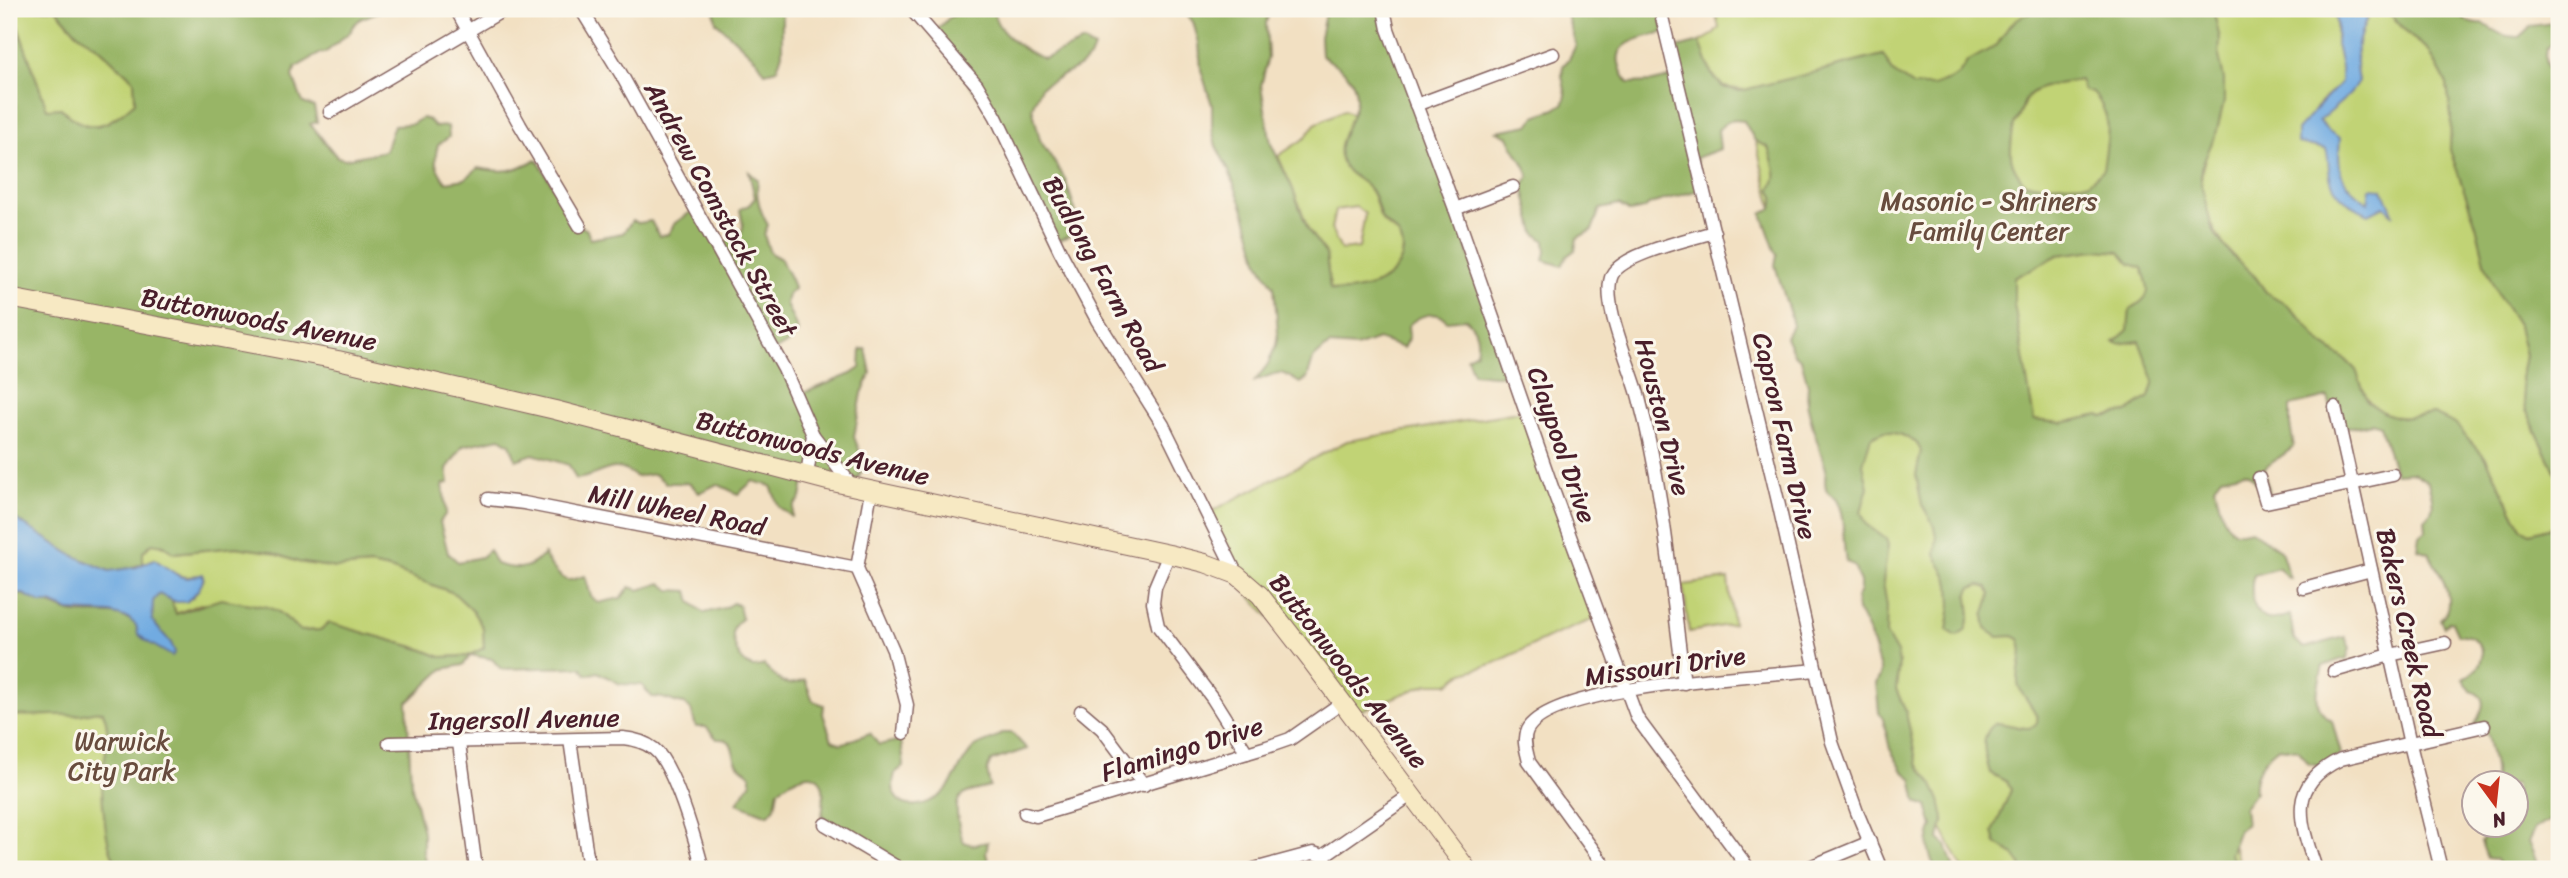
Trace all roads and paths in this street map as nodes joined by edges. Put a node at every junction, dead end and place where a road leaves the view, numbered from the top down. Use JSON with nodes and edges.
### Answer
{"nodes":[{"id":1,"x":456,"y":9,"type":"edge"},
{"id":2,"x":505,"y":9,"type":"edge"},
{"id":3,"x":581,"y":9,"type":"edge"},
{"id":4,"x":911,"y":9,"type":"edge"},
{"id":5,"x":1384,"y":9,"type":"edge"},
{"id":6,"x":1660,"y":9,"type":"edge"},
{"id":7,"x":468,"y":29,"type":"junction"},
{"id":8,"x":1553,"y":54,"type":"dead end"},
{"id":9,"x":1416,"y":105,"type":"junction"},
{"id":10,"x":330,"y":111,"type":"dead end"},
{"id":11,"x":1513,"y":187,"type":"dead end"},
{"id":12,"x":1455,"y":209,"type":"junction"},
{"id":13,"x":580,"y":226,"type":"dead end"},
{"id":14,"x":1714,"y":232,"type":"junction"},
{"id":15,"x":9,"y":298,"type":"edge"},
{"id":16,"x":2335,"y":407,"type":"dead end"},
{"id":17,"x":813,"y":435,"type":"junction"},
{"id":18,"x":807,"y":475,"type":"junction"},
{"id":19,"x":2393,"y":475,"type":"dead end"},
{"id":20,"x":2259,"y":478,"type":"dead end"},
{"id":21,"x":2351,"y":482,"type":"junction"},
{"id":22,"x":852,"y":486,"type":"junction"},
{"id":23,"x":871,"y":491,"type":"junction"},
{"id":24,"x":488,"y":499,"type":"dead end"},
{"id":25,"x":1169,"y":554,"type":"junction"},
{"id":26,"x":857,"y":568,"type":"junction"},
{"id":27,"x":2371,"y":570,"type":"junction"},
{"id":28,"x":1237,"y":575,"type":"junction"},
{"id":29,"x":2304,"y":589,"type":"dead end"},
{"id":30,"x":2445,"y":643,"type":"dead end"},
{"id":31,"x":2390,"y":655,"type":"junction"},
{"id":32,"x":1816,"y":670,"type":"junction"},
{"id":33,"x":2334,"y":671,"type":"dead end"},
{"id":34,"x":1684,"y":682,"type":"junction"},
{"id":35,"x":1625,"y":691,"type":"junction"},
{"id":36,"x":1343,"y":702,"type":"junction"},
{"id":37,"x":1081,"y":711,"type":"dead end"},
{"id":38,"x":2484,"y":726,"type":"dead end"},
{"id":39,"x":904,"y":733,"type":"dead end"},
{"id":40,"x":570,"y":740,"type":"junction"},
{"id":41,"x":389,"y":743,"type":"dead end"},
{"id":42,"x":459,"y":743,"type":"junction"},
{"id":43,"x":2410,"y":744,"type":"junction"},
{"id":44,"x":1247,"y":753,"type":"junction"},
{"id":45,"x":1144,"y":785,"type":"junction"},
{"id":46,"x":1412,"y":794,"type":"junction"},
{"id":47,"x":1025,"y":813,"type":"dead end"},
{"id":48,"x":825,"y":824,"type":"dead end"},
{"id":49,"x":1870,"y":842,"type":"junction"},
{"id":50,"x":1323,"y":856,"type":"junction"},
{"id":51,"x":476,"y":869,"type":"edge"},
{"id":52,"x":589,"y":869,"type":"edge"},
{"id":53,"x":703,"y":869,"type":"edge"},
{"id":54,"x":900,"y":869,"type":"edge"},
{"id":55,"x":1254,"y":869,"type":"edge"},
{"id":56,"x":1331,"y":869,"type":"edge"},
{"id":57,"x":1467,"y":869,"type":"edge"},
{"id":58,"x":1607,"y":869,"type":"edge"},
{"id":59,"x":1749,"y":869,"type":"edge"},
{"id":60,"x":1805,"y":869,"type":"edge"},
{"id":61,"x":1881,"y":869,"type":"edge"},
{"id":62,"x":2316,"y":869,"type":"edge"},
{"id":63,"x":2441,"y":869,"type":"edge"}],
"edges":[{"from":1,"to":7,"type":"street"},
{"from":2,"to":7,"type":"street"},
{"from":3,"to":17,"type":"street","name":"Andrew Comstock Street"},
{"from":4,"to":28,"type":"street","name":"Budlong Farm Road"},
{"from":5,"to":9,"type":"street","name":"Claypool Drive"},
{"from":6,"to":14,"type":"street","name":"Capron Farm Drive"},
{"from":7,"to":10,"type":"street"},
{"from":7,"to":13,"type":"street"},
{"from":8,"to":9,"type":"street"},
{"from":9,"to":12,"type":"street","name":"Claypool Drive"},
{"from":11,"to":12,"type":"street"},
{"from":12,"to":35,"type":"street","name":"Claypool Drive"},
{"from":14,"to":32,"type":"street","name":"Capron Farm Drive"},
{"from":14,"to":34,"type":"street","name":"Houston Drive"},
{"from":15,"to":18,"type":"street","name":"Buttonwoods Avenue"},
{"from":16,"to":21,"type":"street","name":"Bakers Creek Road"},
{"from":17,"to":18,"type":"street"},
{"from":17,"to":22,"type":"street","name":"Andrew Comstock Street"},
{"from":18,"to":22,"type":"street","name":"Buttonwoods Avenue"},
{"from":19,"to":21,"type":"street"},
{"from":20,"to":21,"type":"street"},
{"from":21,"to":27,"type":"street","name":"Bakers Creek Road"},
{"from":22,"to":23,"type":"street","name":"Buttonwoods Avenue"},
{"from":23,"to":25,"type":"street","name":"Buttonwoods Avenue"},
{"from":23,"to":26,"type":"street"},
{"from":24,"to":26,"type":"street","name":"Mill Wheel Road"},
{"from":25,"to":28,"type":"street","name":"Buttonwoods Avenue"},
{"from":25,"to":44,"type":"street"},
{"from":26,"to":39,"type":"street"},
{"from":27,"to":29,"type":"street"},
{"from":27,"to":31,"type":"street","name":"Bakers Creek Road"},
{"from":28,"to":36,"type":"street","name":"Buttonwoods Avenue"},
{"from":30,"to":31,"type":"street"},
{"from":31,"to":33,"type":"street"},
{"from":31,"to":43,"type":"street","name":"Bakers Creek Road"},
{"from":32,"to":34,"type":"street","name":"Missouri Drive"},
{"from":32,"to":49,"type":"street","name":"Capron Farm Drive"},
{"from":34,"to":35,"type":"street","name":"Missouri Drive"},
{"from":35,"to":58,"type":"street","name":"Missouri Drive"},
{"from":35,"to":59,"type":"street","name":"Claypool Drive"},
{"from":36,"to":44,"type":"street","name":"Flamingo Drive"},
{"from":36,"to":46,"type":"street","name":"Buttonwoods Avenue"},
{"from":37,"to":45,"type":"street"},
{"from":38,"to":43,"type":"street"},
{"from":40,"to":42,"type":"street","name":"Ingersoll Avenue"},
{"from":40,"to":52,"type":"street"},
{"from":40,"to":53,"type":"street","name":"Ingersoll Avenue"},
{"from":41,"to":42,"type":"street","name":"Ingersoll Avenue"},
{"from":42,"to":51,"type":"street"},
{"from":43,"to":62,"type":"street"},
{"from":43,"to":63,"type":"street","name":"Bakers Creek Road"},
{"from":44,"to":45,"type":"street","name":"Flamingo Drive"},
{"from":45,"to":47,"type":"street","name":"Flamingo Drive"},
{"from":46,"to":50,"type":"street"},
{"from":46,"to":57,"type":"street","name":"Buttonwoods Avenue"},
{"from":48,"to":54,"type":"street"},
{"from":49,"to":60,"type":"street"},
{"from":49,"to":61,"type":"street","name":"Capron Farm Drive"},
{"from":50,"to":55,"type":"street"},
{"from":50,"to":56,"type":"street"}]}
